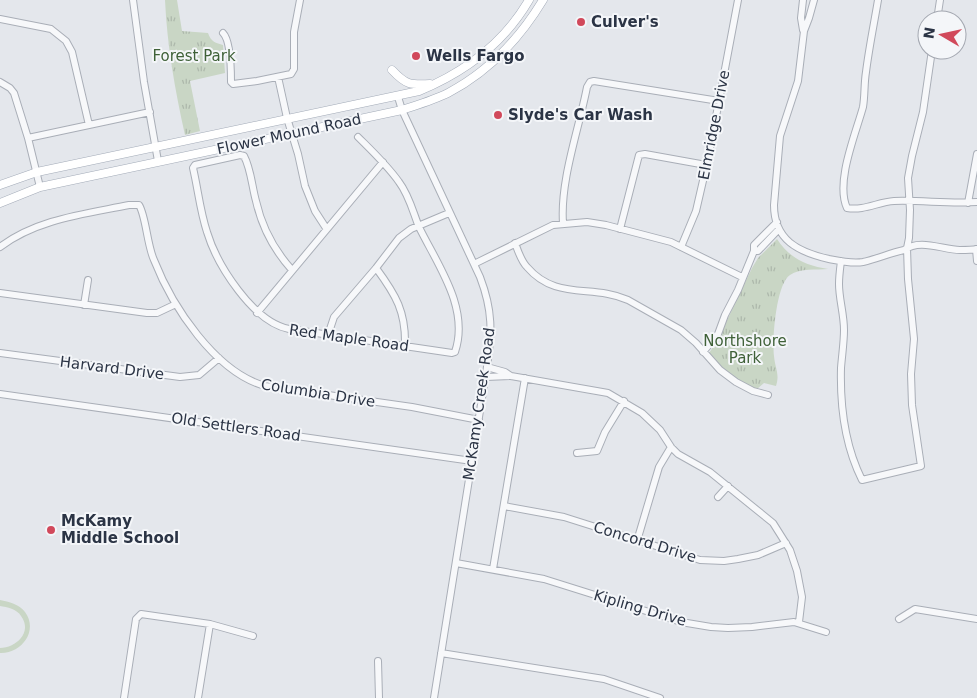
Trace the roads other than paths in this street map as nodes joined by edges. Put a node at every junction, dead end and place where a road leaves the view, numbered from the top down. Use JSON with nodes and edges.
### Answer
{"nodes":[{"id":1,"x":133,"y":0,"type":"edge"},
{"id":2,"x":300,"y":0,"type":"edge"},
{"id":3,"x":529,"y":0,"type":"edge"},
{"id":4,"x":542,"y":0,"type":"edge"},
{"id":5,"x":738,"y":0,"type":"edge"},
{"id":6,"x":803,"y":0,"type":"edge"},
{"id":7,"x":814,"y":0,"type":"edge"},
{"id":8,"x":873,"y":0,"type":"edge"},
{"id":9,"x":878,"y":0,"type":"edge"},
{"id":10,"x":0,"y":19,"type":"edge"},
{"id":11,"x":804,"y":31,"type":"junction"},
{"id":12,"x":223,"y":32,"type":"dead end"},
{"id":13,"x":488,"y":50,"type":"junction"},
{"id":14,"x":496,"y":58,"type":"junction"},
{"id":15,"x":931,"y":60,"type":"edge"},
{"id":16,"x":392,"y":70,"type":"dead end"},
{"id":17,"x":278,"y":77,"type":"junction"},
{"id":18,"x":0,"y":82,"type":"edge"},
{"id":19,"x":437,"y":83,"type":"junction"},
{"id":20,"x":398,"y":97,"type":"junction"},
{"id":21,"x":719,"y":101,"type":"junction"},
{"id":22,"x":402,"y":110,"type":"junction"},
{"id":23,"x":150,"y":112,"type":"junction"},
{"id":24,"x":287,"y":118,"type":"junction"},
{"id":25,"x":89,"y":125,"type":"junction"},
{"id":26,"x":291,"y":133,"type":"junction"},
{"id":27,"x":358,"y":137,"type":"dead end"},
{"id":28,"x":28,"y":138,"type":"junction"},
{"id":29,"x":155,"y":146,"type":"junction"},
{"id":30,"x":977,"y":154,"type":"edge"},
{"id":31,"x":158,"y":161,"type":"junction"},
{"id":32,"x":383,"y":162,"type":"junction"},
{"id":33,"x":706,"y":165,"type":"junction"},
{"id":34,"x":37,"y":172,"type":"junction"},
{"id":35,"x":0,"y":185,"type":"edge"},
{"id":36,"x":40,"y":187,"type":"junction"},
{"id":37,"x":909,"y":202,"type":"junction"},
{"id":38,"x":977,"y":202,"type":"edge"},
{"id":39,"x":0,"y":203,"type":"edge"},
{"id":40,"x":968,"y":203,"type":"junction"},
{"id":41,"x":449,"y":213,"type":"junction"},
{"id":42,"x":563,"y":223,"type":"junction"},
{"id":43,"x":778,"y":225,"type":"junction"},
{"id":44,"x":419,"y":226,"type":"junction"},
{"id":45,"x":326,"y":228,"type":"junction"},
{"id":46,"x":620,"y":229,"type":"junction"},
{"id":47,"x":515,"y":243,"type":"junction"},
{"id":48,"x":0,"y":247,"type":"edge"},
{"id":49,"x":681,"y":247,"type":"junction"},
{"id":50,"x":907,"y":248,"type":"junction"},
{"id":51,"x":976,"y":249,"type":"edge"},
{"id":52,"x":841,"y":261,"type":"junction"},
{"id":53,"x":977,"y":261,"type":"edge"},
{"id":54,"x":474,"y":264,"type":"junction"},
{"id":55,"x":376,"y":268,"type":"junction"},
{"id":56,"x":292,"y":270,"type":"junction"},
{"id":57,"x":742,"y":277,"type":"junction"},
{"id":58,"x":88,"y":280,"type":"dead end"},
{"id":59,"x":0,"y":293,"type":"edge"},
{"id":60,"x":84,"y":304,"type":"junction"},
{"id":61,"x":176,"y":304,"type":"junction"},
{"id":62,"x":257,"y":312,"type":"junction"},
{"id":63,"x":328,"y":335,"type":"junction"},
{"id":64,"x":405,"y":346,"type":"junction"},
{"id":65,"x":703,"y":352,"type":"junction"},
{"id":66,"x":0,"y":353,"type":"edge"},
{"id":67,"x":219,"y":358,"type":"junction"},
{"id":68,"x":487,"y":367,"type":"junction"},
{"id":69,"x":511,"y":376,"type":"junction"},
{"id":70,"x":486,"y":377,"type":"junction"},
{"id":71,"x":525,"y":378,"type":"junction"},
{"id":72,"x":0,"y":394,"type":"edge"},
{"id":73,"x":768,"y":395,"type":"dead end"},
{"id":74,"x":624,"y":401,"type":"junction"},
{"id":75,"x":479,"y":420,"type":"junction"},
{"id":76,"x":671,"y":447,"type":"junction"},
{"id":77,"x":577,"y":452,"type":"dead end"},
{"id":78,"x":472,"y":461,"type":"junction"},
{"id":79,"x":728,"y":486,"type":"junction"},
{"id":80,"x":718,"y":497,"type":"dead end"},
{"id":81,"x":504,"y":506,"type":"junction"},
{"id":82,"x":637,"y":541,"type":"junction"},
{"id":83,"x":786,"y":543,"type":"junction"},
{"id":84,"x":456,"y":563,"type":"junction"},
{"id":85,"x":493,"y":569,"type":"junction"},
{"id":86,"x":899,"y":619,"type":"dead end"},
{"id":87,"x":977,"y":619,"type":"edge"},
{"id":88,"x":799,"y":622,"type":"junction"},
{"id":89,"x":210,"y":624,"type":"junction"},
{"id":90,"x":826,"y":632,"type":"dead end"},
{"id":91,"x":253,"y":636,"type":"dead end"},
{"id":92,"x":441,"y":653,"type":"junction"},
{"id":93,"x":378,"y":661,"type":"dead end"},
{"id":94,"x":124,"y":698,"type":"edge"},
{"id":95,"x":198,"y":698,"type":"edge"},
{"id":96,"x":379,"y":698,"type":"edge"},
{"id":97,"x":434,"y":698,"type":"edge"},
{"id":98,"x":660,"y":698,"type":"edge"}],
"edges":[{"from":1,"to":23,"type":"street"},
{"from":2,"to":17,"type":"street"},
{"from":3,"to":13,"type":"main road","name":"Flower Mound Road"},
{"from":4,"to":14,"type":"main road","name":"Flower Mound Road"},
{"from":5,"to":21,"type":"street","name":"Elmridge Drive"},
{"from":6,"to":11,"type":"street"},
{"from":7,"to":11,"type":"street"},
{"from":8,"to":9,"type":"street"},
{"from":9,"to":37,"type":"street"},
{"from":10,"to":25,"type":"street"},
{"from":11,"to":43,"type":"street"},
{"from":12,"to":17,"type":"street"},
{"from":13,"to":14,"type":"main road"},
{"from":13,"to":19,"type":"main road","name":"Flower Mound Road"},
{"from":14,"to":22,"type":"main road","name":"Flower Mound Road"},
{"from":15,"to":37,"type":"street"},
{"from":16,"to":19,"type":"main road"},
{"from":17,"to":24,"type":"street"},
{"from":18,"to":28,"type":"street"},
{"from":19,"to":20,"type":"main road","name":"Flower Mound Road"},
{"from":20,"to":22,"type":"street","name":"McKamy Creek Road"},
{"from":20,"to":24,"type":"main road","name":"Flower Mound Road"},
{"from":21,"to":33,"type":"street","name":"Elmridge Drive"},
{"from":21,"to":42,"type":"street"},
{"from":22,"to":26,"type":"main road","name":"Flower Mound Road"},
{"from":22,"to":41,"type":"street","name":"McKamy Creek Road"},
{"from":23,"to":25,"type":"street"},
{"from":23,"to":29,"type":"street"},
{"from":24,"to":26,"type":"street"},
{"from":24,"to":29,"type":"main road","name":"Flower Mound Road"},
{"from":25,"to":28,"type":"street"},
{"from":26,"to":31,"type":"main road","name":"Flower Mound Road"},
{"from":26,"to":45,"type":"street"},
{"from":27,"to":32,"type":"street"},
{"from":28,"to":34,"type":"street"},
{"from":29,"to":31,"type":"street"},
{"from":29,"to":34,"type":"main road","name":"Flower Mound Road"},
{"from":30,"to":40,"type":"street"},
{"from":31,"to":36,"type":"main road","name":"Flower Mound Road"},
{"from":32,"to":44,"type":"street"},
{"from":32,"to":45,"type":"street"},
{"from":33,"to":46,"type":"street"},
{"from":33,"to":49,"type":"street","name":"Elmridge Drive"},
{"from":34,"to":35,"type":"main road","name":"Flower Mound Road"},
{"from":34,"to":36,"type":"street"},
{"from":36,"to":39,"type":"main road","name":"Flower Mound Road"},
{"from":37,"to":40,"type":"street"},
{"from":37,"to":50,"type":"street"},
{"from":38,"to":40,"type":"street"},
{"from":41,"to":44,"type":"street"},
{"from":41,"to":54,"type":"street","name":"McKamy Creek Road"},
{"from":42,"to":46,"type":"street"},
{"from":42,"to":47,"type":"street"},
{"from":43,"to":52,"type":"street"},
{"from":43,"to":57,"type":"street"},
{"from":44,"to":55,"type":"street"},
{"from":44,"to":64,"type":"street","name":"Red Maple Road"},
{"from":45,"to":56,"type":"street"},
{"from":46,"to":49,"type":"street"},
{"from":47,"to":54,"type":"street"},
{"from":47,"to":65,"type":"street"},
{"from":48,"to":61,"type":"street","name":"Columbia Drive"},
{"from":49,"to":57,"type":"street"},
{"from":50,"to":51,"type":"street"},
{"from":50,"to":52,"type":"street"},
{"from":50,"to":52,"type":"street"},
{"from":51,"to":53,"type":"street"},
{"from":54,"to":68,"type":"street","name":"McKamy Creek Road"},
{"from":55,"to":63,"type":"street"},
{"from":55,"to":64,"type":"street"},
{"from":56,"to":62,"type":"street"},
{"from":56,"to":62,"type":"street","name":"Red Maple Road"},
{"from":57,"to":65,"type":"street"},
{"from":58,"to":60,"type":"street"},
{"from":59,"to":60,"type":"street"},
{"from":60,"to":61,"type":"street"},
{"from":61,"to":67,"type":"street","name":"Columbia Drive"},
{"from":62,"to":63,"type":"street","name":"Red Maple Road"},
{"from":63,"to":64,"type":"street","name":"Red Maple Road"},
{"from":65,"to":73,"type":"street"},
{"from":66,"to":67,"type":"street","name":"Harvard Drive"},
{"from":67,"to":75,"type":"street","name":"Columbia Drive"},
{"from":68,"to":69,"type":"street"},
{"from":68,"to":70,"type":"street","name":"McKamy Creek Road"},
{"from":69,"to":70,"type":"street"},
{"from":69,"to":71,"type":"street"},
{"from":70,"to":75,"type":"street","name":"McKamy Creek Road"},
{"from":71,"to":74,"type":"street"},
{"from":71,"to":81,"type":"street"},
{"from":72,"to":78,"type":"street","name":"Old Settlers Road"},
{"from":74,"to":76,"type":"street"},
{"from":74,"to":77,"type":"street"},
{"from":75,"to":78,"type":"street","name":"McKamy Creek Road"},
{"from":76,"to":79,"type":"street"},
{"from":76,"to":82,"type":"street"},
{"from":78,"to":84,"type":"street","name":"McKamy Creek Road"},
{"from":79,"to":80,"type":"street"},
{"from":79,"to":83,"type":"street"},
{"from":81,"to":82,"type":"street","name":"Concord Drive"},
{"from":81,"to":85,"type":"street"},
{"from":82,"to":83,"type":"street","name":"Concord Drive"},
{"from":83,"to":88,"type":"street"},
{"from":84,"to":85,"type":"street","name":"Kipling Drive"},
{"from":84,"to":92,"type":"street","name":"McKamy Creek Road"},
{"from":85,"to":88,"type":"street","name":"Kipling Drive"},
{"from":86,"to":87,"type":"street"},
{"from":88,"to":90,"type":"street","name":"Kipling Drive"},
{"from":89,"to":91,"type":"street"},
{"from":89,"to":94,"type":"street"},
{"from":89,"to":95,"type":"street"},
{"from":92,"to":97,"type":"street","name":"McKamy Creek Road"},
{"from":92,"to":98,"type":"street"},
{"from":93,"to":96,"type":"street"}]}
